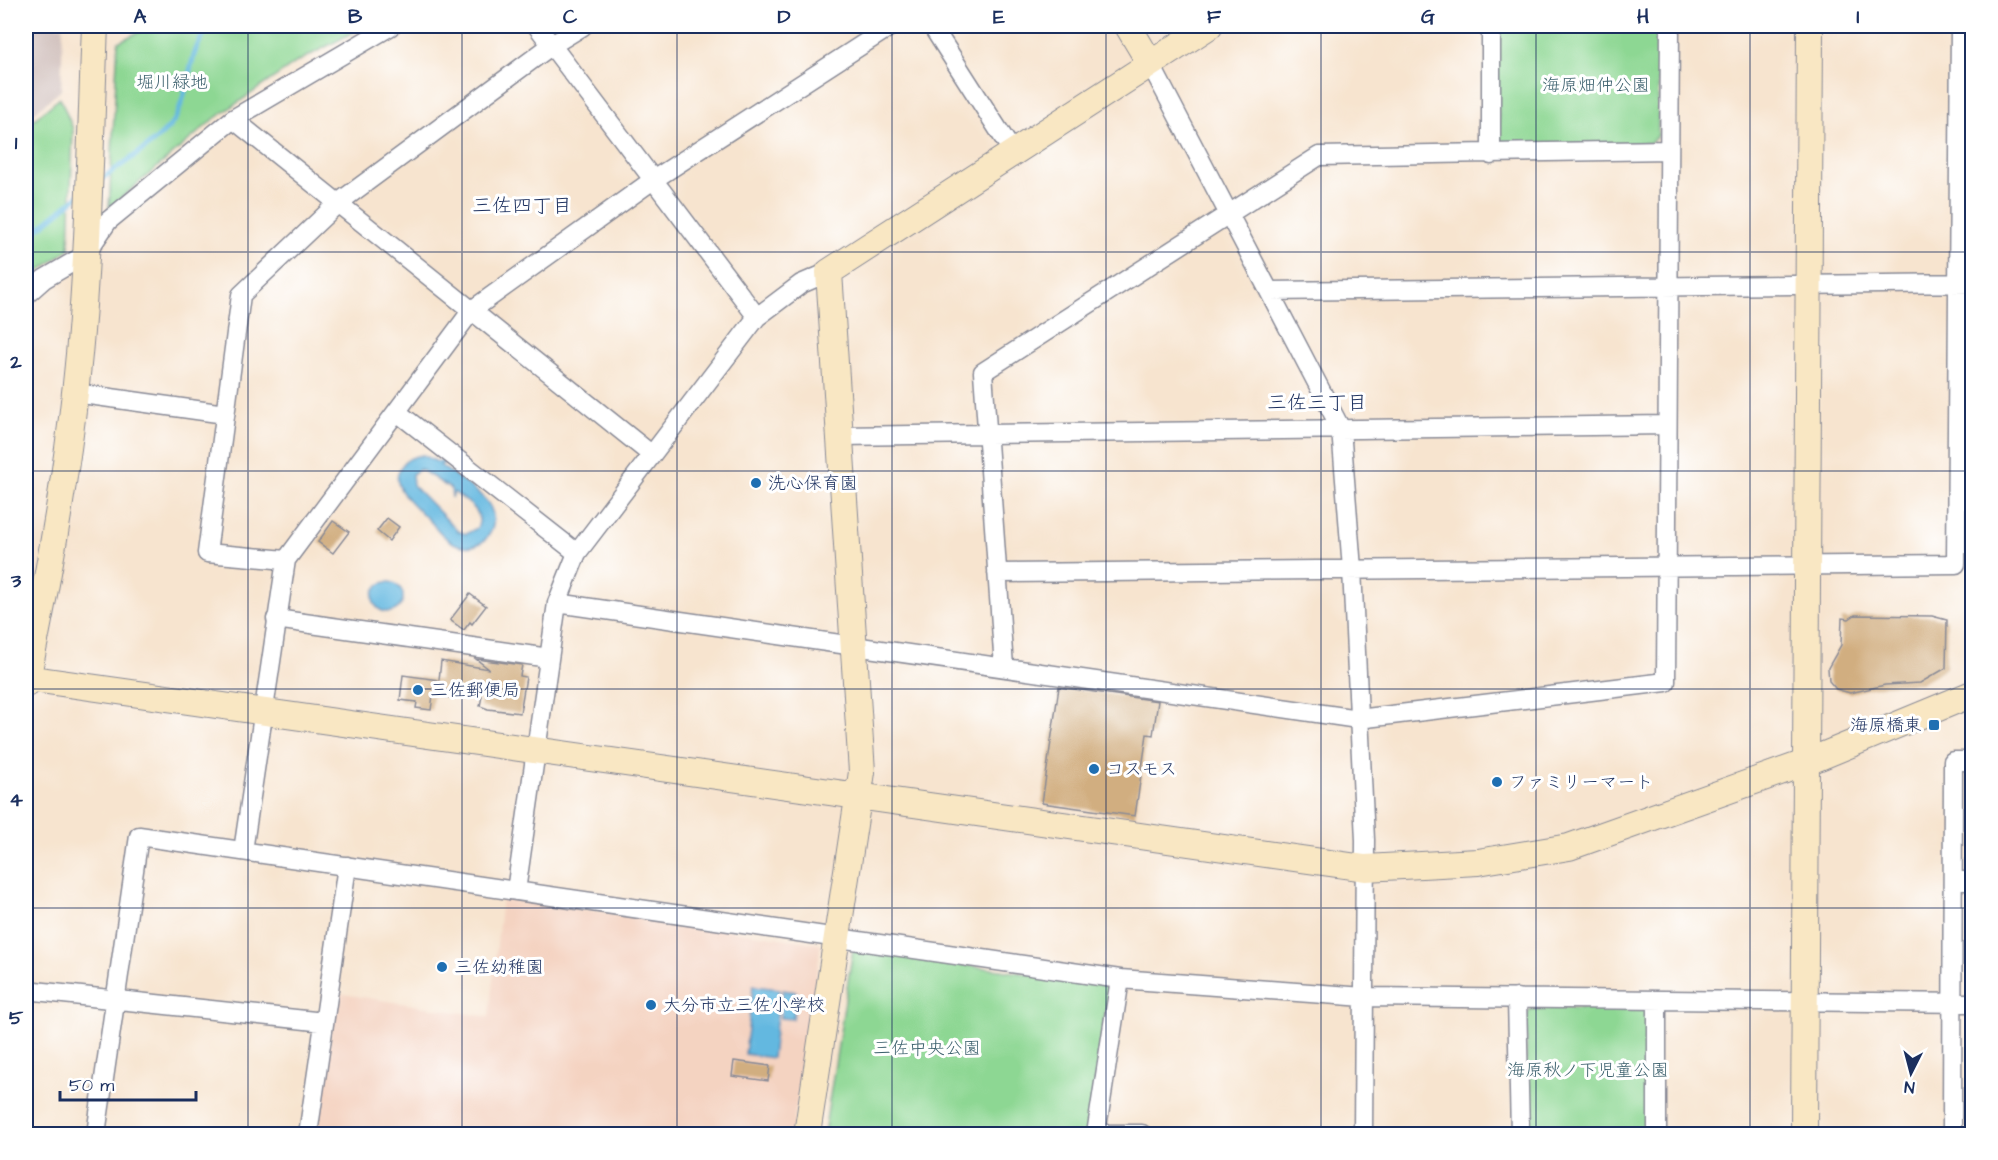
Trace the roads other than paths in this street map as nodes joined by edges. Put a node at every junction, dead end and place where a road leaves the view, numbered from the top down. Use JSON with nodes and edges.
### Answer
{"nodes":[{"id":1,"x":95,"y":26,"type":"edge"},
{"id":2,"x":391,"y":26,"type":"edge"},
{"id":3,"x":537,"y":26,"type":"edge"},
{"id":4,"x":582,"y":26,"type":"edge"},
{"id":5,"x":891,"y":26,"type":"edge"},
{"id":6,"x":932,"y":26,"type":"edge"},
{"id":7,"x":1128,"y":26,"type":"edge"},
{"id":8,"x":1209,"y":26,"type":"edge"},
{"id":9,"x":1491,"y":26,"type":"edge"},
{"id":10,"x":1670,"y":26,"type":"edge"},
{"id":11,"x":1810,"y":26,"type":"edge"},
{"id":12,"x":1960,"y":26,"type":"edge"},
{"id":13,"x":552,"y":45,"type":"junction"},
{"id":14,"x":1150,"y":63,"type":"junction"},
{"id":15,"x":233,"y":119,"type":"junction"},
{"id":16,"x":1966,"y":125,"type":"edge"},
{"id":17,"x":1670,"y":150,"type":"junction"},
{"id":18,"x":1014,"y":154,"type":"junction"},
{"id":19,"x":1491,"y":155,"type":"junction"},
{"id":20,"x":653,"y":180,"type":"junction"},
{"id":21,"x":338,"y":203,"type":"junction"},
{"id":22,"x":1229,"y":214,"type":"junction"},
{"id":23,"x":85,"y":255,"type":"junction"},
{"id":24,"x":829,"y":272,"type":"junction"},
{"id":25,"x":1965,"y":283,"type":"edge"},
{"id":26,"x":1807,"y":285,"type":"junction"},
{"id":27,"x":1668,"y":286,"type":"junction"},
{"id":28,"x":1269,"y":291,"type":"junction"},
{"id":29,"x":26,"y":295,"type":"edge"},
{"id":30,"x":472,"y":310,"type":"junction"},
{"id":31,"x":757,"y":318,"type":"junction"},
{"id":32,"x":75,"y":393,"type":"junction"},
{"id":33,"x":397,"y":412,"type":"junction"},
{"id":34,"x":225,"y":414,"type":"junction"},
{"id":35,"x":1668,"y":425,"type":"junction"},
{"id":36,"x":1341,"y":429,"type":"junction"},
{"id":37,"x":987,"y":434,"type":"junction"},
{"id":38,"x":840,"y":436,"type":"junction"},
{"id":39,"x":1965,"y":440,"type":"edge"},
{"id":40,"x":652,"y":455,"type":"junction"},
{"id":41,"x":577,"y":552,"type":"junction"},
{"id":42,"x":286,"y":560,"type":"junction"},
{"id":43,"x":1806,"y":565,"type":"junction"},
{"id":44,"x":1666,"y":566,"type":"junction"},
{"id":45,"x":1352,"y":569,"type":"junction"},
{"id":46,"x":997,"y":573,"type":"junction"},
{"id":47,"x":557,"y":603,"type":"junction"},
{"id":48,"x":276,"y":620,"type":"junction"},
{"id":49,"x":854,"y":646,"type":"junction"},
{"id":50,"x":549,"y":658,"type":"junction"},
{"id":51,"x":1004,"y":667,"type":"junction"},
{"id":52,"x":26,"y":680,"type":"edge"},
{"id":53,"x":1972,"y":694,"type":"edge"},
{"id":54,"x":263,"y":712,"type":"junction"},
{"id":55,"x":1358,"y":719,"type":"junction"},
{"id":56,"x":536,"y":751,"type":"junction"},
{"id":57,"x":1972,"y":761,"type":"edge"},
{"id":58,"x":1805,"y":763,"type":"junction"},
{"id":59,"x":858,"y":796,"type":"junction"},
{"id":60,"x":243,"y":851,"type":"junction"},
{"id":61,"x":347,"y":867,"type":"junction"},
{"id":62,"x":1365,"y":868,"type":"junction"},
{"id":63,"x":1953,"y":881,"type":"junction"},
{"id":64,"x":1972,"y":881,"type":"edge"},
{"id":65,"x":516,"y":891,"type":"junction"},
{"id":66,"x":837,"y":938,"type":"junction"},
{"id":67,"x":1120,"y":979,"type":"junction"},
{"id":68,"x":26,"y":990,"type":"edge"},
{"id":69,"x":1364,"y":997,"type":"junction"},
{"id":70,"x":1517,"y":998,"type":"junction"},
{"id":71,"x":116,"y":1000,"type":"junction"},
{"id":72,"x":1657,"y":1000,"type":"junction"},
{"id":73,"x":1804,"y":1001,"type":"junction"},
{"id":74,"x":1953,"y":1003,"type":"junction"},
{"id":75,"x":1972,"y":1003,"type":"edge"},
{"id":76,"x":324,"y":1022,"type":"junction"},
{"id":77,"x":96,"y":1134,"type":"edge"},
{"id":78,"x":308,"y":1134,"type":"edge"},
{"id":79,"x":807,"y":1134,"type":"edge"},
{"id":80,"x":1096,"y":1134,"type":"edge"},
{"id":81,"x":1142,"y":1134,"type":"edge"},
{"id":82,"x":1363,"y":1134,"type":"edge"},
{"id":83,"x":1520,"y":1134,"type":"edge"},
{"id":84,"x":1657,"y":1134,"type":"edge"},
{"id":85,"x":1804,"y":1134,"type":"edge"},
{"id":86,"x":1952,"y":1134,"type":"edge"}],
"edges":[{"from":1,"to":23,"type":"street"},
{"from":2,"to":15,"type":"street"},
{"from":3,"to":13,"type":"street"},
{"from":4,"to":13,"type":"street"},
{"from":5,"to":20,"type":"street"},
{"from":6,"to":18,"type":"street"},
{"from":7,"to":14,"type":"street"},
{"from":8,"to":14,"type":"street"},
{"from":9,"to":19,"type":"street"},
{"from":10,"to":17,"type":"street"},
{"from":11,"to":26,"type":"street"},
{"from":12,"to":16,"type":"street"},
{"from":13,"to":20,"type":"street"},
{"from":13,"to":21,"type":"street"},
{"from":14,"to":18,"type":"street"},
{"from":14,"to":22,"type":"street"},
{"from":15,"to":21,"type":"street"},
{"from":15,"to":23,"type":"street"},
{"from":16,"to":25,"type":"street"},
{"from":17,"to":19,"type":"street"},
{"from":17,"to":27,"type":"street"},
{"from":18,"to":24,"type":"street"},
{"from":19,"to":22,"type":"street"},
{"from":20,"to":30,"type":"street"},
{"from":20,"to":31,"type":"street"},
{"from":21,"to":30,"type":"street"},
{"from":21,"to":34,"type":"street"},
{"from":22,"to":28,"type":"street"},
{"from":22,"to":37,"type":"street"},
{"from":23,"to":29,"type":"street"},
{"from":23,"to":32,"type":"street"},
{"from":24,"to":31,"type":"street"},
{"from":24,"to":38,"type":"street"},
{"from":25,"to":26,"type":"street"},
{"from":25,"to":39,"type":"street"},
{"from":26,"to":27,"type":"street"},
{"from":26,"to":43,"type":"street"},
{"from":27,"to":28,"type":"street"},
{"from":27,"to":35,"type":"street"},
{"from":28,"to":36,"type":"street"},
{"from":30,"to":33,"type":"street"},
{"from":30,"to":40,"type":"street"},
{"from":31,"to":40,"type":"street"},
{"from":32,"to":34,"type":"street"},
{"from":32,"to":52,"type":"street"},
{"from":33,"to":41,"type":"street"},
{"from":33,"to":42,"type":"street"},
{"from":34,"to":42,"type":"street"},
{"from":35,"to":36,"type":"street"},
{"from":35,"to":44,"type":"street"},
{"from":36,"to":37,"type":"street"},
{"from":36,"to":45,"type":"street"},
{"from":37,"to":38,"type":"street"},
{"from":37,"to":46,"type":"street"},
{"from":38,"to":49,"type":"street"},
{"from":39,"to":43,"type":"street"},
{"from":40,"to":41,"type":"street"},
{"from":41,"to":47,"type":"street"},
{"from":42,"to":48,"type":"street"},
{"from":43,"to":44,"type":"street"},
{"from":43,"to":58,"type":"street"},
{"from":44,"to":45,"type":"street"},
{"from":44,"to":55,"type":"street"},
{"from":45,"to":46,"type":"street"},
{"from":45,"to":55,"type":"street"},
{"from":46,"to":51,"type":"street"},
{"from":47,"to":49,"type":"street"},
{"from":47,"to":50,"type":"street"},
{"from":48,"to":50,"type":"street"},
{"from":48,"to":54,"type":"street"},
{"from":49,"to":51,"type":"street"},
{"from":49,"to":59,"type":"street"},
{"from":50,"to":56,"type":"street"},
{"from":51,"to":55,"type":"street"},
{"from":52,"to":54,"type":"street"},
{"from":53,"to":58,"type":"street"},
{"from":54,"to":56,"type":"street"},
{"from":54,"to":60,"type":"street"},
{"from":55,"to":62,"type":"street"},
{"from":56,"to":59,"type":"street"},
{"from":56,"to":65,"type":"street"},
{"from":57,"to":63,"type":"street"},
{"from":58,"to":62,"type":"street"},
{"from":58,"to":73,"type":"street"},
{"from":59,"to":62,"type":"street"},
{"from":59,"to":66,"type":"street"},
{"from":60,"to":61,"type":"street"},
{"from":60,"to":71,"type":"street"},
{"from":61,"to":65,"type":"street"},
{"from":61,"to":76,"type":"street"},
{"from":62,"to":69,"type":"street"},
{"from":63,"to":64,"type":"street"},
{"from":63,"to":74,"type":"street"},
{"from":65,"to":66,"type":"street"},
{"from":66,"to":67,"type":"street"},
{"from":66,"to":79,"type":"street"},
{"from":67,"to":69,"type":"street"},
{"from":67,"to":80,"type":"street"},
{"from":68,"to":71,"type":"street"},
{"from":69,"to":70,"type":"street"},
{"from":69,"to":82,"type":"street"},
{"from":70,"to":72,"type":"street"},
{"from":70,"to":83,"type":"street"},
{"from":71,"to":76,"type":"street"},
{"from":71,"to":77,"type":"street"},
{"from":72,"to":73,"type":"street"},
{"from":72,"to":84,"type":"street"},
{"from":73,"to":74,"type":"street"},
{"from":73,"to":85,"type":"street"},
{"from":74,"to":75,"type":"street"},
{"from":74,"to":86,"type":"street"},
{"from":76,"to":78,"type":"street"},
{"from":80,"to":81,"type":"street"}]}
